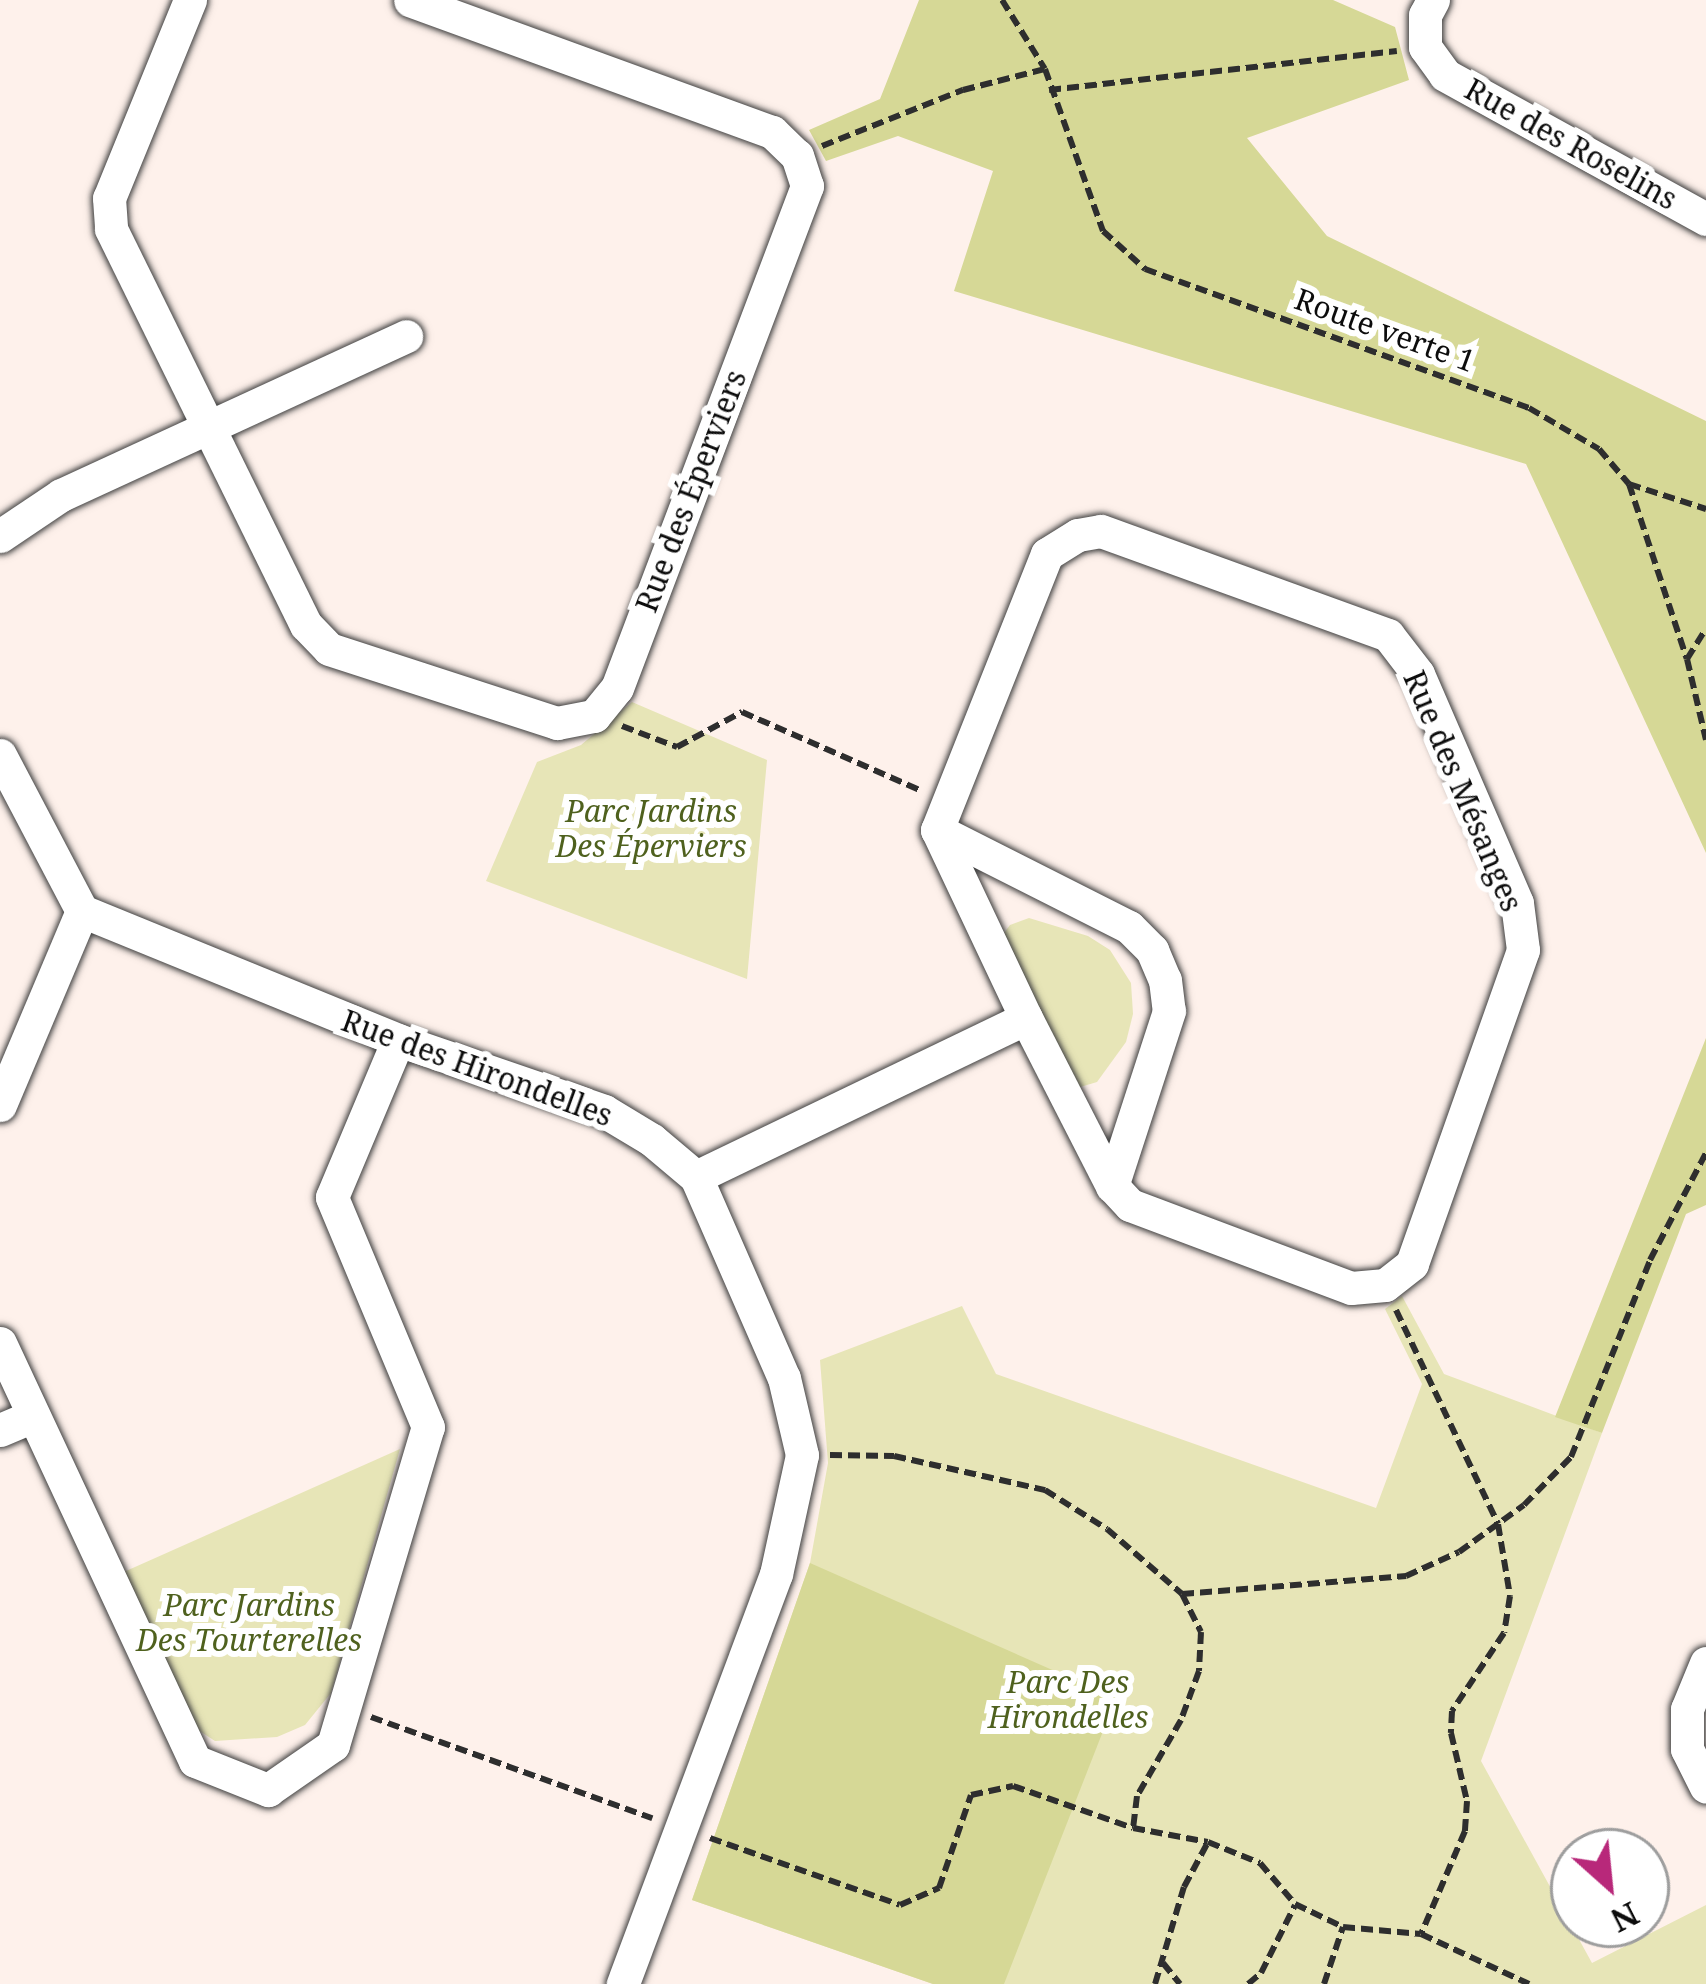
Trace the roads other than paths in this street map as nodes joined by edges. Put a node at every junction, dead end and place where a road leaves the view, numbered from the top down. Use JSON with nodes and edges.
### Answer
{"nodes":[{"id":1,"x":190,"y":0,"type":"edge"},
{"id":2,"x":410,"y":0,"type":"edge"},
{"id":3,"x":1433,"y":0,"type":"edge"},
{"id":4,"x":1706,"y":220,"type":"edge"},
{"id":5,"x":406,"y":336,"type":"dead end"},
{"id":6,"x":208,"y":427,"type":"junction"},
{"id":7,"x":62,"y":495,"type":"junction"},
{"id":8,"x":0,"y":505,"type":"edge"},
{"id":9,"x":0,"y":536,"type":"edge"},
{"id":10,"x":0,"y":755,"type":"edge"},
{"id":11,"x":942,"y":816,"type":"junction"},
{"id":12,"x":82,"y":911,"type":"junction"},
{"id":13,"x":1026,"y":1018,"type":"junction"},
{"id":14,"x":398,"y":1040,"type":"junction"},
{"id":15,"x":0,"y":1105,"type":"edge"},
{"id":16,"x":696,"y":1177,"type":"junction"},
{"id":17,"x":1112,"y":1186,"type":"junction"},
{"id":18,"x":0,"y":1343,"type":"edge"},
{"id":19,"x":15,"y":1424,"type":"edge"},
{"id":20,"x":1706,"y":1663,"type":"edge"},
{"id":21,"x":1706,"y":1787,"type":"edge"},
{"id":22,"x":622,"y":1984,"type":"edge"}],
"edges":[{"from":1,"to":6,"type":"street"},
{"from":2,"to":6,"type":"street","name":"Rue des Éperviers"},
{"from":3,"to":4,"type":"street","name":"Rue des Roselins"},
{"from":5,"to":6,"type":"street"},
{"from":6,"to":7,"type":"street"},
{"from":7,"to":8,"type":"street"},
{"from":7,"to":9,"type":"street"},
{"from":10,"to":12,"type":"street"},
{"from":11,"to":13,"type":"street"},
{"from":11,"to":17,"type":"street"},
{"from":11,"to":17,"type":"street","name":"Rue des Mésanges"},
{"from":12,"to":14,"type":"street","name":"Rue des Hirondelles"},
{"from":12,"to":15,"type":"street"},
{"from":13,"to":16,"type":"street"},
{"from":13,"to":17,"type":"street"},
{"from":14,"to":16,"type":"street","name":"Rue des Hirondelles"},
{"from":14,"to":19,"type":"street"},
{"from":16,"to":22,"type":"street","name":"Rue des Hirondelles"},
{"from":18,"to":19,"type":"street"},
{"from":20,"to":21,"type":"street"}]}
